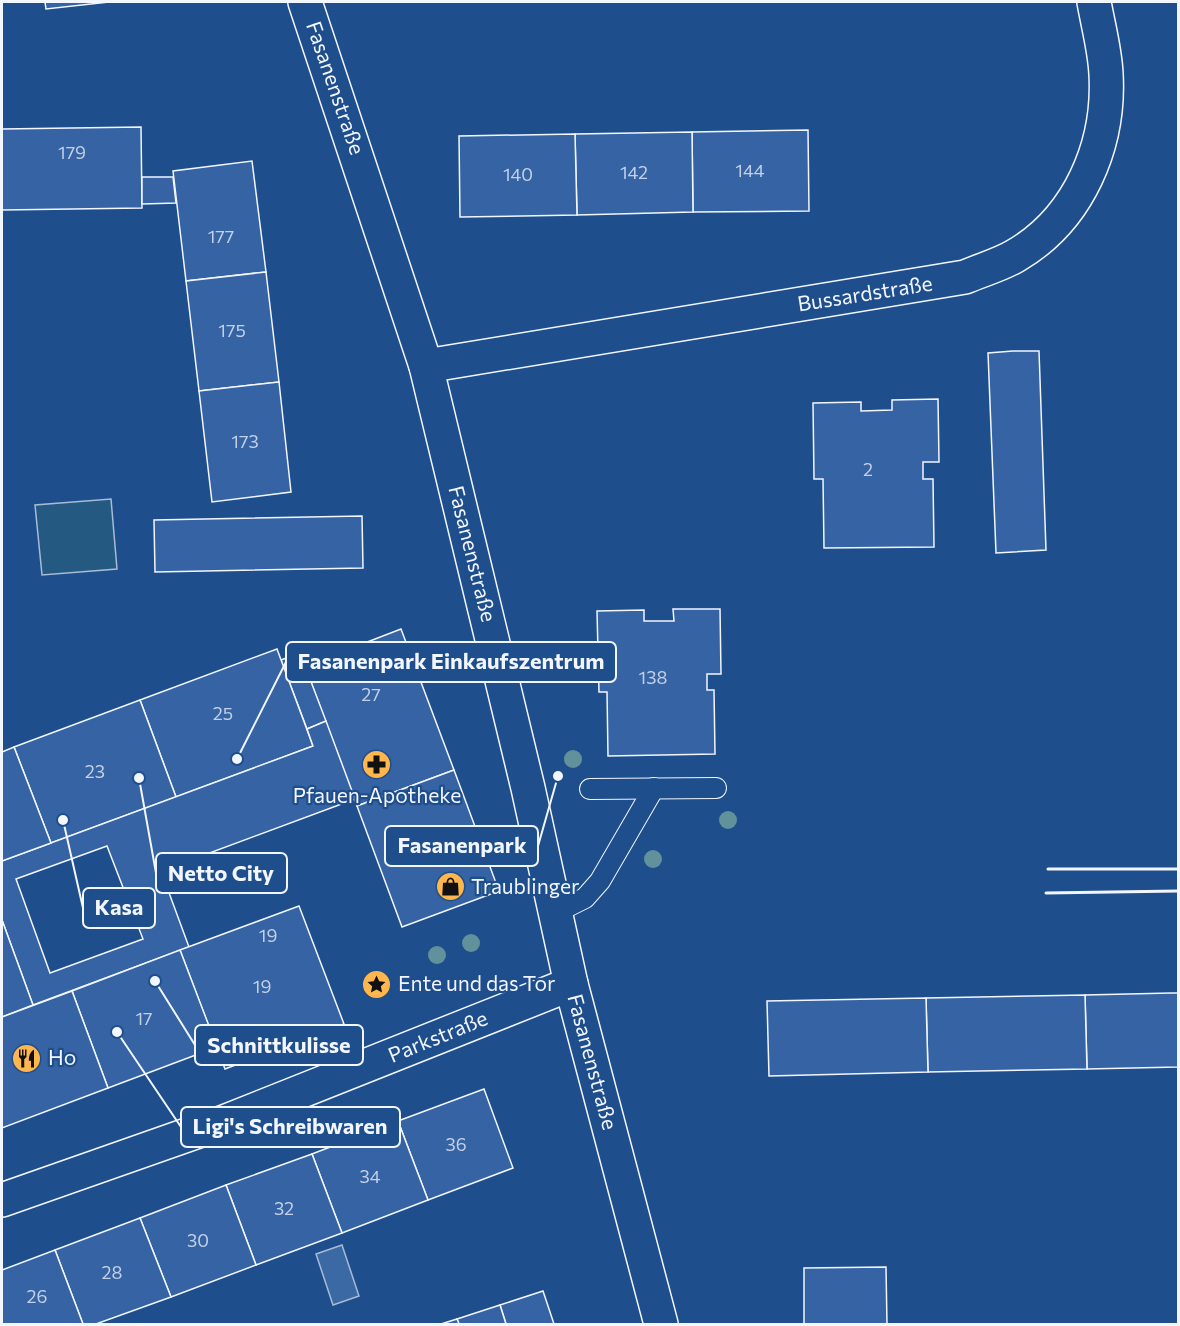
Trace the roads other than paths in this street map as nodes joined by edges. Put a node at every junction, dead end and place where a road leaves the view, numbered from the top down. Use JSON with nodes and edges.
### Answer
{"nodes":[{"id":1,"x":305,"y":2,"type":"edge"},
{"id":2,"x":1094,"y":2,"type":"edge"},
{"id":3,"x":426,"y":366,"type":"junction"},
{"id":4,"x":654,"y":788,"type":"junction"},
{"id":5,"x":716,"y":788,"type":"dead end"},
{"id":6,"x":590,"y":789,"type":"dead end"},
{"id":7,"x":555,"y":913,"type":"junction"},
{"id":8,"x":571,"y":984,"type":"junction"},
{"id":9,"x":2,"y":1200,"type":"edge"},
{"id":10,"x":661,"y":1324,"type":"edge"}],
"edges":[{"from":1,"to":3,"type":"street","name":"Fasanenstraße"},
{"from":2,"to":3,"type":"street","name":"Bussardstraße"},
{"from":3,"to":7,"type":"street","name":"Fasanenstraße"},
{"from":4,"to":5,"type":"lane"},
{"from":4,"to":6,"type":"lane"},
{"from":4,"to":7,"type":"lane"},
{"from":7,"to":8,"type":"street","name":"Fasanenstraße"},
{"from":8,"to":9,"type":"street","name":"Parkstraße"},
{"from":8,"to":10,"type":"street","name":"Fasanenstraße"}]}
